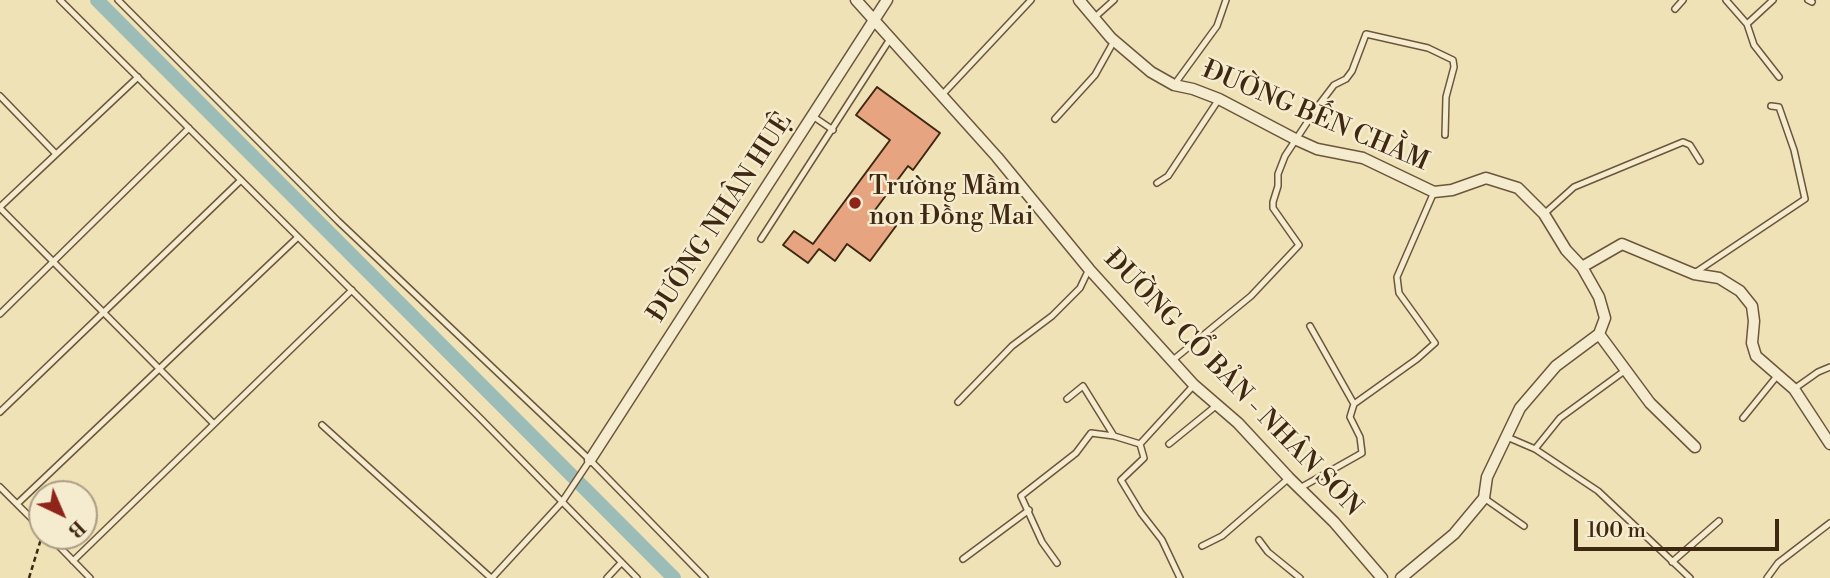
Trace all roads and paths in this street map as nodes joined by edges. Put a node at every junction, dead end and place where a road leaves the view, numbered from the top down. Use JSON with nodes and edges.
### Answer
{"nodes":[{"id":1,"x":60,"y":0,"type":"edge"},
{"id":2,"x":118,"y":0,"type":"edge"},
{"id":3,"x":856,"y":0,"type":"edge"},
{"id":4,"x":887,"y":0,"type":"edge"},
{"id":5,"x":1031,"y":0,"type":"edge"},
{"id":6,"x":1079,"y":0,"type":"edge"},
{"id":7,"x":1114,"y":0,"type":"edge"},
{"id":8,"x":1226,"y":0,"type":"edge"},
{"id":9,"x":1683,"y":0,"type":"edge"},
{"id":10,"x":1726,"y":0,"type":"edge"},
{"id":11,"x":1773,"y":0,"type":"edge"},
{"id":12,"x":1675,"y":9,"type":"dead end"},
{"id":13,"x":1094,"y":18,"type":"junction"},
{"id":14,"x":875,"y":20,"type":"junction"},
{"id":15,"x":1747,"y":24,"type":"junction"},
{"id":16,"x":890,"y":39,"type":"junction"},
{"id":17,"x":1114,"y":41,"type":"junction"},
{"id":18,"x":138,"y":77,"type":"junction"},
{"id":19,"x":1779,"y":77,"type":"dead end"},
{"id":20,"x":1174,"y":85,"type":"junction"},
{"id":21,"x":0,"y":96,"type":"edge"},
{"id":22,"x":941,"y":96,"type":"junction"},
{"id":23,"x":1219,"y":99,"type":"junction"},
{"id":24,"x":1771,"y":106,"type":"dead end"},
{"id":25,"x":814,"y":117,"type":"junction"},
{"id":26,"x":1055,"y":119,"type":"dead end"},
{"id":27,"x":189,"y":128,"type":"junction"},
{"id":28,"x":833,"y":130,"type":"junction"},
{"id":29,"x":1445,"y":135,"type":"dead end"},
{"id":30,"x":1297,"y":141,"type":"junction"},
{"id":31,"x":56,"y":154,"type":"junction"},
{"id":32,"x":1700,"y":161,"type":"dead end"},
{"id":33,"x":242,"y":180,"type":"junction"},
{"id":34,"x":1157,"y":183,"type":"dead end"},
{"id":35,"x":1434,"y":192,"type":"junction"},
{"id":36,"x":0,"y":207,"type":"edge"},
{"id":37,"x":1544,"y":214,"type":"junction"},
{"id":38,"x":298,"y":237,"type":"junction"},
{"id":39,"x":761,"y":239,"type":"dead end"},
{"id":40,"x":53,"y":262,"type":"junction"},
{"id":41,"x":1582,"y":267,"type":"junction"},
{"id":42,"x":1089,"y":269,"type":"junction"},
{"id":43,"x":1694,"y":274,"type":"junction"},
{"id":44,"x":352,"y":290,"type":"junction"},
{"id":45,"x":103,"y":313,"type":"junction"},
{"id":46,"x":0,"y":314,"type":"edge"},
{"id":47,"x":1310,"y":326,"type":"dead end"},
{"id":48,"x":1599,"y":334,"type":"junction"},
{"id":49,"x":1173,"y":360,"type":"junction"},
{"id":50,"x":1830,"y":367,"type":"edge"},
{"id":51,"x":159,"y":369,"type":"junction"},
{"id":52,"x":1628,"y":369,"type":"junction"},
{"id":53,"x":1777,"y":376,"type":"junction"},
{"id":54,"x":1194,"y":385,"type":"junction"},
{"id":55,"x":1794,"y":389,"type":"junction"},
{"id":56,"x":1067,"y":399,"type":"dead end"},
{"id":57,"x":958,"y":402,"type":"dead end"},
{"id":58,"x":1354,"y":404,"type":"junction"},
{"id":59,"x":1217,"y":405,"type":"junction"},
{"id":60,"x":0,"y":412,"type":"edge"},
{"id":61,"x":1743,"y":418,"type":"dead end"},
{"id":62,"x":214,"y":424,"type":"junction"},
{"id":63,"x":322,"y":425,"type":"dead end"},
{"id":64,"x":1114,"y":436,"type":"junction"},
{"id":65,"x":1507,"y":437,"type":"junction"},
{"id":66,"x":1140,"y":444,"type":"junction"},
{"id":67,"x":1169,"y":444,"type":"dead end"},
{"id":68,"x":1830,"y":444,"type":"edge"},
{"id":69,"x":1695,"y":447,"type":"dead end"},
{"id":70,"x":1535,"y":449,"type":"junction"},
{"id":71,"x":590,"y":460,"type":"junction"},
{"id":72,"x":1289,"y":478,"type":"junction"},
{"id":73,"x":0,"y":487,"type":"edge"},
{"id":74,"x":1300,"y":488,"type":"junction"},
{"id":75,"x":1484,"y":498,"type":"junction"},
{"id":76,"x":562,"y":502,"type":"junction"},
{"id":77,"x":17,"y":504,"type":"junction"},
{"id":78,"x":1029,"y":510,"type":"junction"},
{"id":79,"x":28,"y":515,"type":"edge"},
{"id":80,"x":1719,"y":521,"type":"dead end"},
{"id":81,"x":1830,"y":523,"type":"edge"},
{"id":82,"x":1524,"y":526,"type":"dead end"},
{"id":83,"x":1259,"y":540,"type":"dead end"},
{"id":84,"x":1202,"y":546,"type":"dead end"},
{"id":85,"x":38,"y":550,"type":"edge"},
{"id":86,"x":62,"y":550,"type":"edge"},
{"id":87,"x":963,"y":559,"type":"dead end"},
{"id":88,"x":73,"y":561,"type":"junction"},
{"id":89,"x":1672,"y":562,"type":"junction"},
{"id":90,"x":621,"y":563,"type":"junction"},
{"id":91,"x":1057,"y":563,"type":"dead end"},
{"id":92,"x":29,"y":578,"type":"edge"},
{"id":93,"x":90,"y":578,"type":"edge"},
{"id":94,"x":491,"y":578,"type":"edge"},
{"id":95,"x":607,"y":578,"type":"edge"},
{"id":96,"x":637,"y":578,"type":"edge"},
{"id":97,"x":705,"y":578,"type":"edge"},
{"id":98,"x":1180,"y":578,"type":"edge"},
{"id":99,"x":1300,"y":578,"type":"edge"},
{"id":100,"x":1382,"y":578,"type":"edge"},
{"id":101,"x":1401,"y":578,"type":"edge"},
{"id":102,"x":1690,"y":578,"type":"edge"},
{"id":103,"x":1767,"y":578,"type":"edge"}],
"edges":[{"from":1,"to":18,"type":"lane"},
{"from":2,"to":71,"type":"lane"},
{"from":3,"to":14,"type":"street","name":"ĐƯỜNG CỔ BẢN - NHÂN SƠN"},
{"from":4,"to":14,"type":"street","name":"ĐƯỜNG NHÂN HUỆ"},
{"from":5,"to":22,"type":"lane"},
{"from":6,"to":13,"type":"street","name":"ĐƯỜNG BẾN CHẰM"},
{"from":7,"to":13,"type":"lane"},
{"from":8,"to":20,"type":"lane"},
{"from":9,"to":12,"type":"lane"},
{"from":10,"to":15,"type":"lane"},
{"from":11,"to":15,"type":"lane"},
{"from":13,"to":17,"type":"street","name":"ĐƯỜNG BẾN CHẰM"},
{"from":14,"to":16,"type":"street","name":"ĐƯỜNG CỔ BẢN - NHÂN SƠN"},
{"from":14,"to":25,"type":"street","name":"ĐƯỜNG NHÂN HUỆ"},
{"from":15,"to":19,"type":"lane"},
{"from":16,"to":22,"type":"street","name":"ĐƯỜNG CỔ BẢN - NHÂN SƠN"},
{"from":16,"to":28,"type":"lane"},
{"from":17,"to":20,"type":"street","name":"ĐƯỜNG BẾN CHẰM"},
{"from":17,"to":26,"type":"lane"},
{"from":18,"to":27,"type":"lane"},
{"from":18,"to":31,"type":"lane"},
{"from":20,"to":23,"type":"street","name":"ĐƯỜNG BẾN CHẰM"},
{"from":21,"to":31,"type":"lane"},
{"from":22,"to":42,"type":"street","name":"ĐƯỜNG CỔ BẢN - NHÂN SƠN"},
{"from":23,"to":30,"type":"street","name":"ĐƯỜNG BẾN CHẰM"},
{"from":23,"to":34,"type":"lane"},
{"from":24,"to":43,"type":"lane"},
{"from":25,"to":28,"type":"lane"},
{"from":25,"to":71,"type":"street","name":"ĐƯỜNG NHÂN HUỆ"},
{"from":27,"to":33,"type":"lane"},
{"from":27,"to":40,"type":"lane"},
{"from":28,"to":39,"type":"lane"},
{"from":29,"to":30,"type":"lane"},
{"from":30,"to":35,"type":"street","name":"ĐƯỜNG BẾN CHẰM"},
{"from":30,"to":49,"type":"lane"},
{"from":31,"to":36,"type":"lane"},
{"from":32,"to":37,"type":"lane"},
{"from":33,"to":38,"type":"lane"},
{"from":33,"to":45,"type":"lane"},
{"from":35,"to":37,"type":"street","name":"ĐƯỜNG BẾN CHẰM"},
{"from":35,"to":58,"type":"lane"},
{"from":36,"to":40,"type":"lane"},
{"from":37,"to":41,"type":"street","name":"ĐƯỜNG BẾN CHẰM"},
{"from":38,"to":44,"type":"lane"},
{"from":38,"to":51,"type":"lane"},
{"from":40,"to":45,"type":"lane"},
{"from":40,"to":46,"type":"lane"},
{"from":41,"to":43,"type":"street"},
{"from":41,"to":48,"type":"street","name":"ĐƯỜNG BẾN CHẰM"},
{"from":42,"to":49,"type":"street","name":"ĐƯỜNG CỔ BẢN - NHÂN SƠN"},
{"from":42,"to":57,"type":"lane"},
{"from":43,"to":53,"type":"street"},
{"from":44,"to":62,"type":"lane"},
{"from":44,"to":76,"type":"lane"},
{"from":45,"to":51,"type":"lane"},
{"from":45,"to":60,"type":"lane"},
{"from":47,"to":58,"type":"lane"},
{"from":48,"to":52,"type":"street"},
{"from":48,"to":65,"type":"street"},
{"from":49,"to":54,"type":"street","name":"ĐƯỜNG CỔ BẢN - NHÂN SƠN"},
{"from":50,"to":55,"type":"lane"},
{"from":51,"to":62,"type":"lane"},
{"from":51,"to":77,"type":"lane"},
{"from":52,"to":69,"type":"street"},
{"from":52,"to":70,"type":"lane"},
{"from":53,"to":55,"type":"street"},
{"from":53,"to":61,"type":"lane"},
{"from":54,"to":59,"type":"street","name":"ĐƯỜNG CỔ BẢN - NHÂN SƠN"},
{"from":54,"to":66,"type":"lane"},
{"from":55,"to":68,"type":"street"},
{"from":56,"to":64,"type":"lane"},
{"from":58,"to":74,"type":"lane"},
{"from":59,"to":67,"type":"lane"},
{"from":59,"to":72,"type":"street","name":"ĐƯỜNG CỔ BẢN - NHÂN SƠN"},
{"from":62,"to":88,"type":"lane"},
{"from":63,"to":94,"type":"lane"},
{"from":64,"to":66,"type":"lane"},
{"from":64,"to":78,"type":"lane"},
{"from":65,"to":70,"type":"lane"},
{"from":65,"to":75,"type":"street"},
{"from":66,"to":98,"type":"lane"},
{"from":70,"to":89,"type":"lane"},
{"from":71,"to":76,"type":"lane"},
{"from":71,"to":97,"type":"lane"},
{"from":72,"to":74,"type":"street","name":"ĐƯỜNG CỔ BẢN - NHÂN SƠN"},
{"from":72,"to":84,"type":"lane"},
{"from":73,"to":77,"type":"lane"},
{"from":74,"to":100,"type":"street","name":"ĐƯỜNG CỔ BẢN - NHÂN SƠN"},
{"from":75,"to":82,"type":"lane"},
{"from":75,"to":101,"type":"street"},
{"from":76,"to":90,"type":"lane"},
{"from":76,"to":94,"type":"lane"},
{"from":77,"to":79,"type":"lane"},
{"from":78,"to":87,"type":"lane"},
{"from":78,"to":91,"type":"lane"},
{"from":80,"to":89,"type":"lane"},
{"from":81,"to":103,"type":"lane"},
{"from":83,"to":99,"type":"lane"},
{"from":85,"to":92,"type":"path"},
{"from":86,"to":88,"type":"lane"},
{"from":88,"to":93,"type":"lane"},
{"from":89,"to":102,"type":"lane"},
{"from":90,"to":95,"type":"lane"},
{"from":90,"to":96,"type":"lane"}]}
